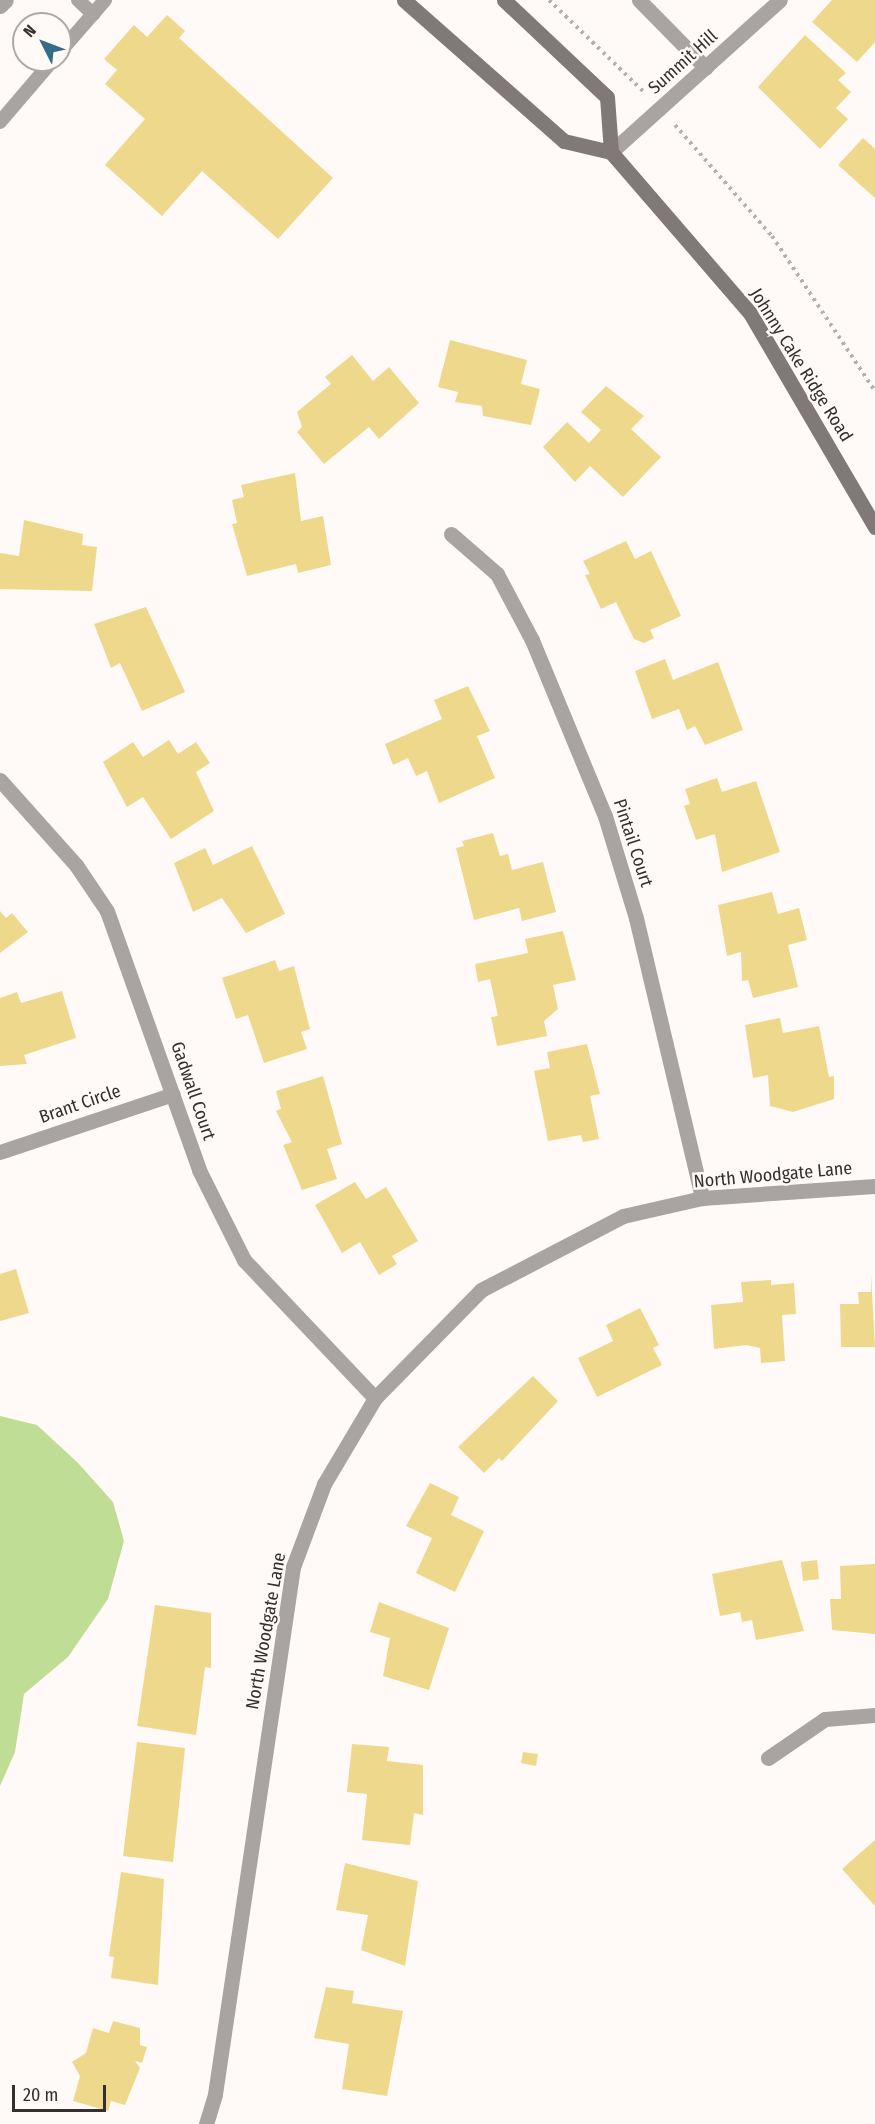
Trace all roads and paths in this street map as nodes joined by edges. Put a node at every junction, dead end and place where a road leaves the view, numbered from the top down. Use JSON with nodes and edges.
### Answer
{"nodes":[{"id":1,"x":6,"y":0,"type":"edge"},
{"id":2,"x":78,"y":0,"type":"edge"},
{"id":3,"x":105,"y":0,"type":"edge"},
{"id":4,"x":404,"y":0,"type":"edge"},
{"id":5,"x":504,"y":0,"type":"edge"},
{"id":6,"x":549,"y":0,"type":"edge"},
{"id":7,"x":639,"y":0,"type":"edge"},
{"id":8,"x":780,"y":0,"type":"edge"},
{"id":9,"x":0,"y":6,"type":"edge"},
{"id":10,"x":93,"y":14,"type":"junction"},
{"id":11,"x":72,"y":38,"type":"edge"},
{"id":12,"x":706,"y":68,"type":"junction"},
{"id":13,"x":43,"y":72,"type":"edge"},
{"id":14,"x":661,"y":108,"type":"junction"},
{"id":15,"x":0,"y":122,"type":"edge"},
{"id":16,"x":611,"y":152,"type":"junction"},
{"id":17,"x":875,"y":391,"type":"edge"},
{"id":18,"x":875,"y":527,"type":"edge"},
{"id":19,"x":451,"y":534,"type":"dead end"},
{"id":20,"x":0,"y":780,"type":"edge"},
{"id":21,"x":173,"y":1094,"type":"junction"},
{"id":22,"x":0,"y":1152,"type":"edge"},
{"id":23,"x":875,"y":1186,"type":"edge"},
{"id":24,"x":702,"y":1198,"type":"junction"},
{"id":25,"x":375,"y":1398,"type":"junction"},
{"id":26,"x":875,"y":1715,"type":"edge"},
{"id":27,"x":768,"y":1758,"type":"dead end"},
{"id":28,"x":206,"y":2124,"type":"edge"}],
"edges":[{"from":1,"to":9,"type":"street"},
{"from":2,"to":10,"type":"lane"},
{"from":3,"to":10,"type":"lane"},
{"from":4,"to":16,"type":"street"},
{"from":5,"to":16,"type":"street"},
{"from":6,"to":14,"type":"path"},
{"from":7,"to":12,"type":"street"},
{"from":8,"to":12,"type":"street","name":"Summit Hill"},
{"from":10,"to":11,"type":"lane"},
{"from":12,"to":14,"type":"street","name":"Summit Hill"},
{"from":13,"to":15,"type":"lane"},
{"from":14,"to":16,"type":"street","name":"Summit Hill"},
{"from":14,"to":17,"type":"path"},
{"from":16,"to":18,"type":"street","name":"Johnny Cake Ridge Road"},
{"from":19,"to":24,"type":"street","name":"Pintail Court"},
{"from":20,"to":21,"type":"street","name":"Gadwall Court"},
{"from":21,"to":22,"type":"street","name":"Brant Circle"},
{"from":21,"to":25,"type":"street","name":"Gadwall Court"},
{"from":23,"to":24,"type":"street","name":"North Woodgate Lane"},
{"from":24,"to":25,"type":"street","name":"North Woodgate Lane"},
{"from":25,"to":28,"type":"street","name":"North Woodgate Lane"},
{"from":26,"to":27,"type":"street"}]}
